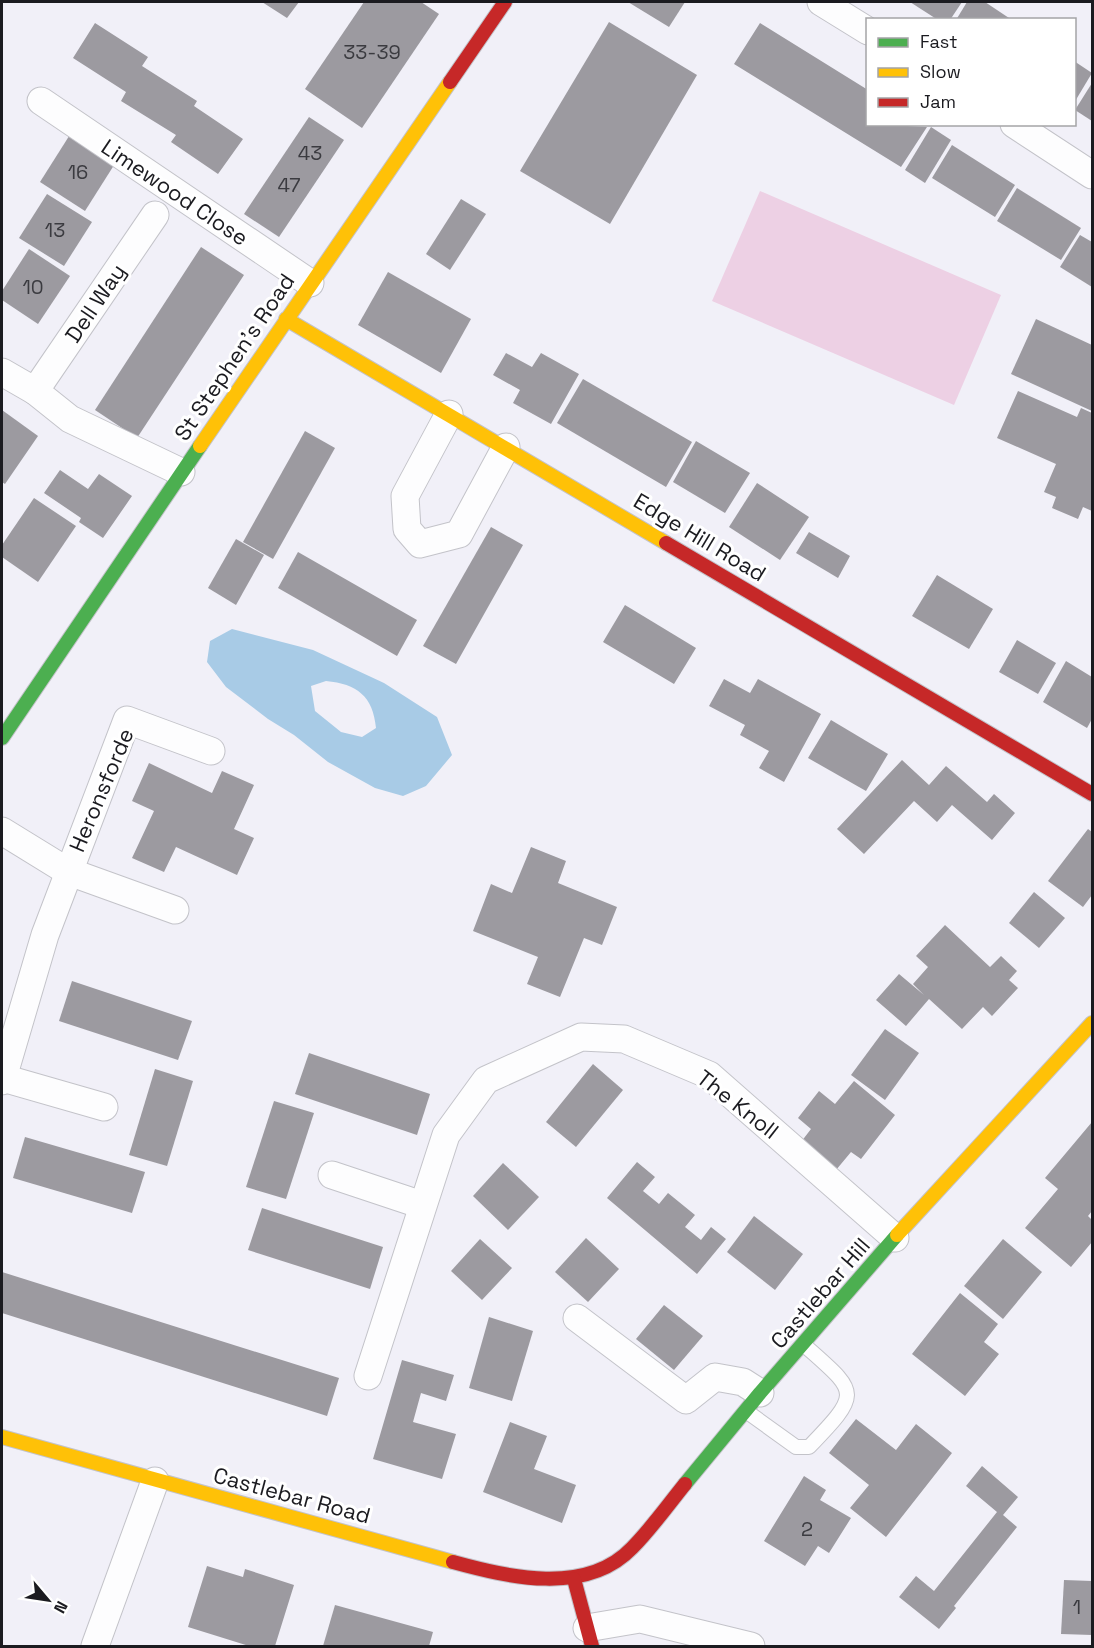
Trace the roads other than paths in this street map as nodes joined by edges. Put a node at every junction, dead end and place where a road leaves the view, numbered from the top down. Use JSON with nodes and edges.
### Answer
{"nodes":[{"id":1,"x":821,"y":2,"type":"edge"},
{"id":2,"x":497,"y":4,"type":"edge"},
{"id":3,"x":866,"y":30,"type":"edge"},
{"id":4,"x":40,"y":101,"type":"dead end"},
{"id":5,"x":1017,"y":126,"type":"edge"},
{"id":6,"x":1092,"y":175,"type":"edge"},
{"id":7,"x":155,"y":215,"type":"dead end"},
{"id":8,"x":310,"y":283,"type":"junction"},
{"id":9,"x":286,"y":318,"type":"junction"},
{"id":10,"x":2,"y":372,"type":"edge"},
{"id":11,"x":35,"y":392,"type":"junction"},
{"id":12,"x":449,"y":414,"type":"junction"},
{"id":13,"x":506,"y":447,"type":"junction"},
{"id":14,"x":181,"y":472,"type":"junction"},
{"id":15,"x":2,"y":738,"type":"edge"},
{"id":16,"x":211,"y":751,"type":"dead end"},
{"id":17,"x":1092,"y":794,"type":"edge"},
{"id":18,"x":2,"y":831,"type":"edge"},
{"id":19,"x":67,"y":871,"type":"junction"},
{"id":20,"x":175,"y":910,"type":"dead end"},
{"id":21,"x":1092,"y":1023,"type":"edge"},
{"id":22,"x":2,"y":1080,"type":"edge"},
{"id":23,"x":104,"y":1107,"type":"dead end"},
{"id":24,"x":332,"y":1175,"type":"dead end"},
{"id":25,"x":422,"y":1205,"type":"junction"},
{"id":26,"x":895,"y":1238,"type":"junction"},
{"id":27,"x":577,"y":1318,"type":"dead end"},
{"id":28,"x":803,"y":1344,"type":"junction"},
{"id":29,"x":368,"y":1376,"type":"dead end"},
{"id":30,"x":753,"y":1402,"type":"junction"},
{"id":31,"x":2,"y":1437,"type":"edge"},
{"id":32,"x":155,"y":1481,"type":"junction"},
{"id":33,"x":573,"y":1579,"type":"junction"},
{"id":34,"x":589,"y":1637,"type":"edge"},
{"id":35,"x":96,"y":1647,"type":"edge"},
{"id":36,"x":751,"y":1647,"type":"edge"}],
"edges":[{"from":1,"to":3,"type":"street"},
{"from":2,"to":8,"type":"street","name":"St Stephen's Road"},
{"from":4,"to":8,"type":"street","name":"Limewood Close"},
{"from":5,"to":6,"type":"street"},
{"from":7,"to":11,"type":"street","name":"Dell Way"},
{"from":8,"to":9,"type":"street","name":"St Stephen's Road"},
{"from":9,"to":12,"type":"street","name":"Edge Hill Road"},
{"from":9,"to":14,"type":"street","name":"St Stephen's Road"},
{"from":10,"to":11,"type":"street"},
{"from":11,"to":14,"type":"street"},
{"from":12,"to":13,"type":"street","name":"Edge Hill Road"},
{"from":12,"to":13,"type":"street"},
{"from":13,"to":17,"type":"street","name":"Edge Hill Road"},
{"from":14,"to":15,"type":"street","name":"St Stephen's Road"},
{"from":16,"to":19,"type":"street","name":"Heronsforde"},
{"from":18,"to":19,"type":"street","name":"Heronsforde"},
{"from":19,"to":20,"type":"street","name":"Heronsforde"},
{"from":19,"to":22,"type":"street","name":"Heronsforde"},
{"from":21,"to":26,"type":"street","name":"Castlebar Hill"},
{"from":22,"to":23,"type":"street","name":"Heronsforde"},
{"from":24,"to":25,"type":"street"},
{"from":25,"to":26,"type":"street","name":"The Knoll"},
{"from":25,"to":29,"type":"street","name":"The Knoll"},
{"from":26,"to":28,"type":"street","name":"Castlebar Hill"},
{"from":27,"to":30,"type":"street"},
{"from":28,"to":30,"type":"street","name":"Castlebar Hill"},
{"from":28,"to":30,"type":"lane"},
{"from":30,"to":33,"type":"street","name":"Castlebar Hill"},
{"from":31,"to":32,"type":"street","name":"Castlebar Road"},
{"from":32,"to":33,"type":"street","name":"Castlebar Road"},
{"from":32,"to":35,"type":"street"},
{"from":33,"to":34,"type":"street"},
{"from":34,"to":36,"type":"street"}]}
